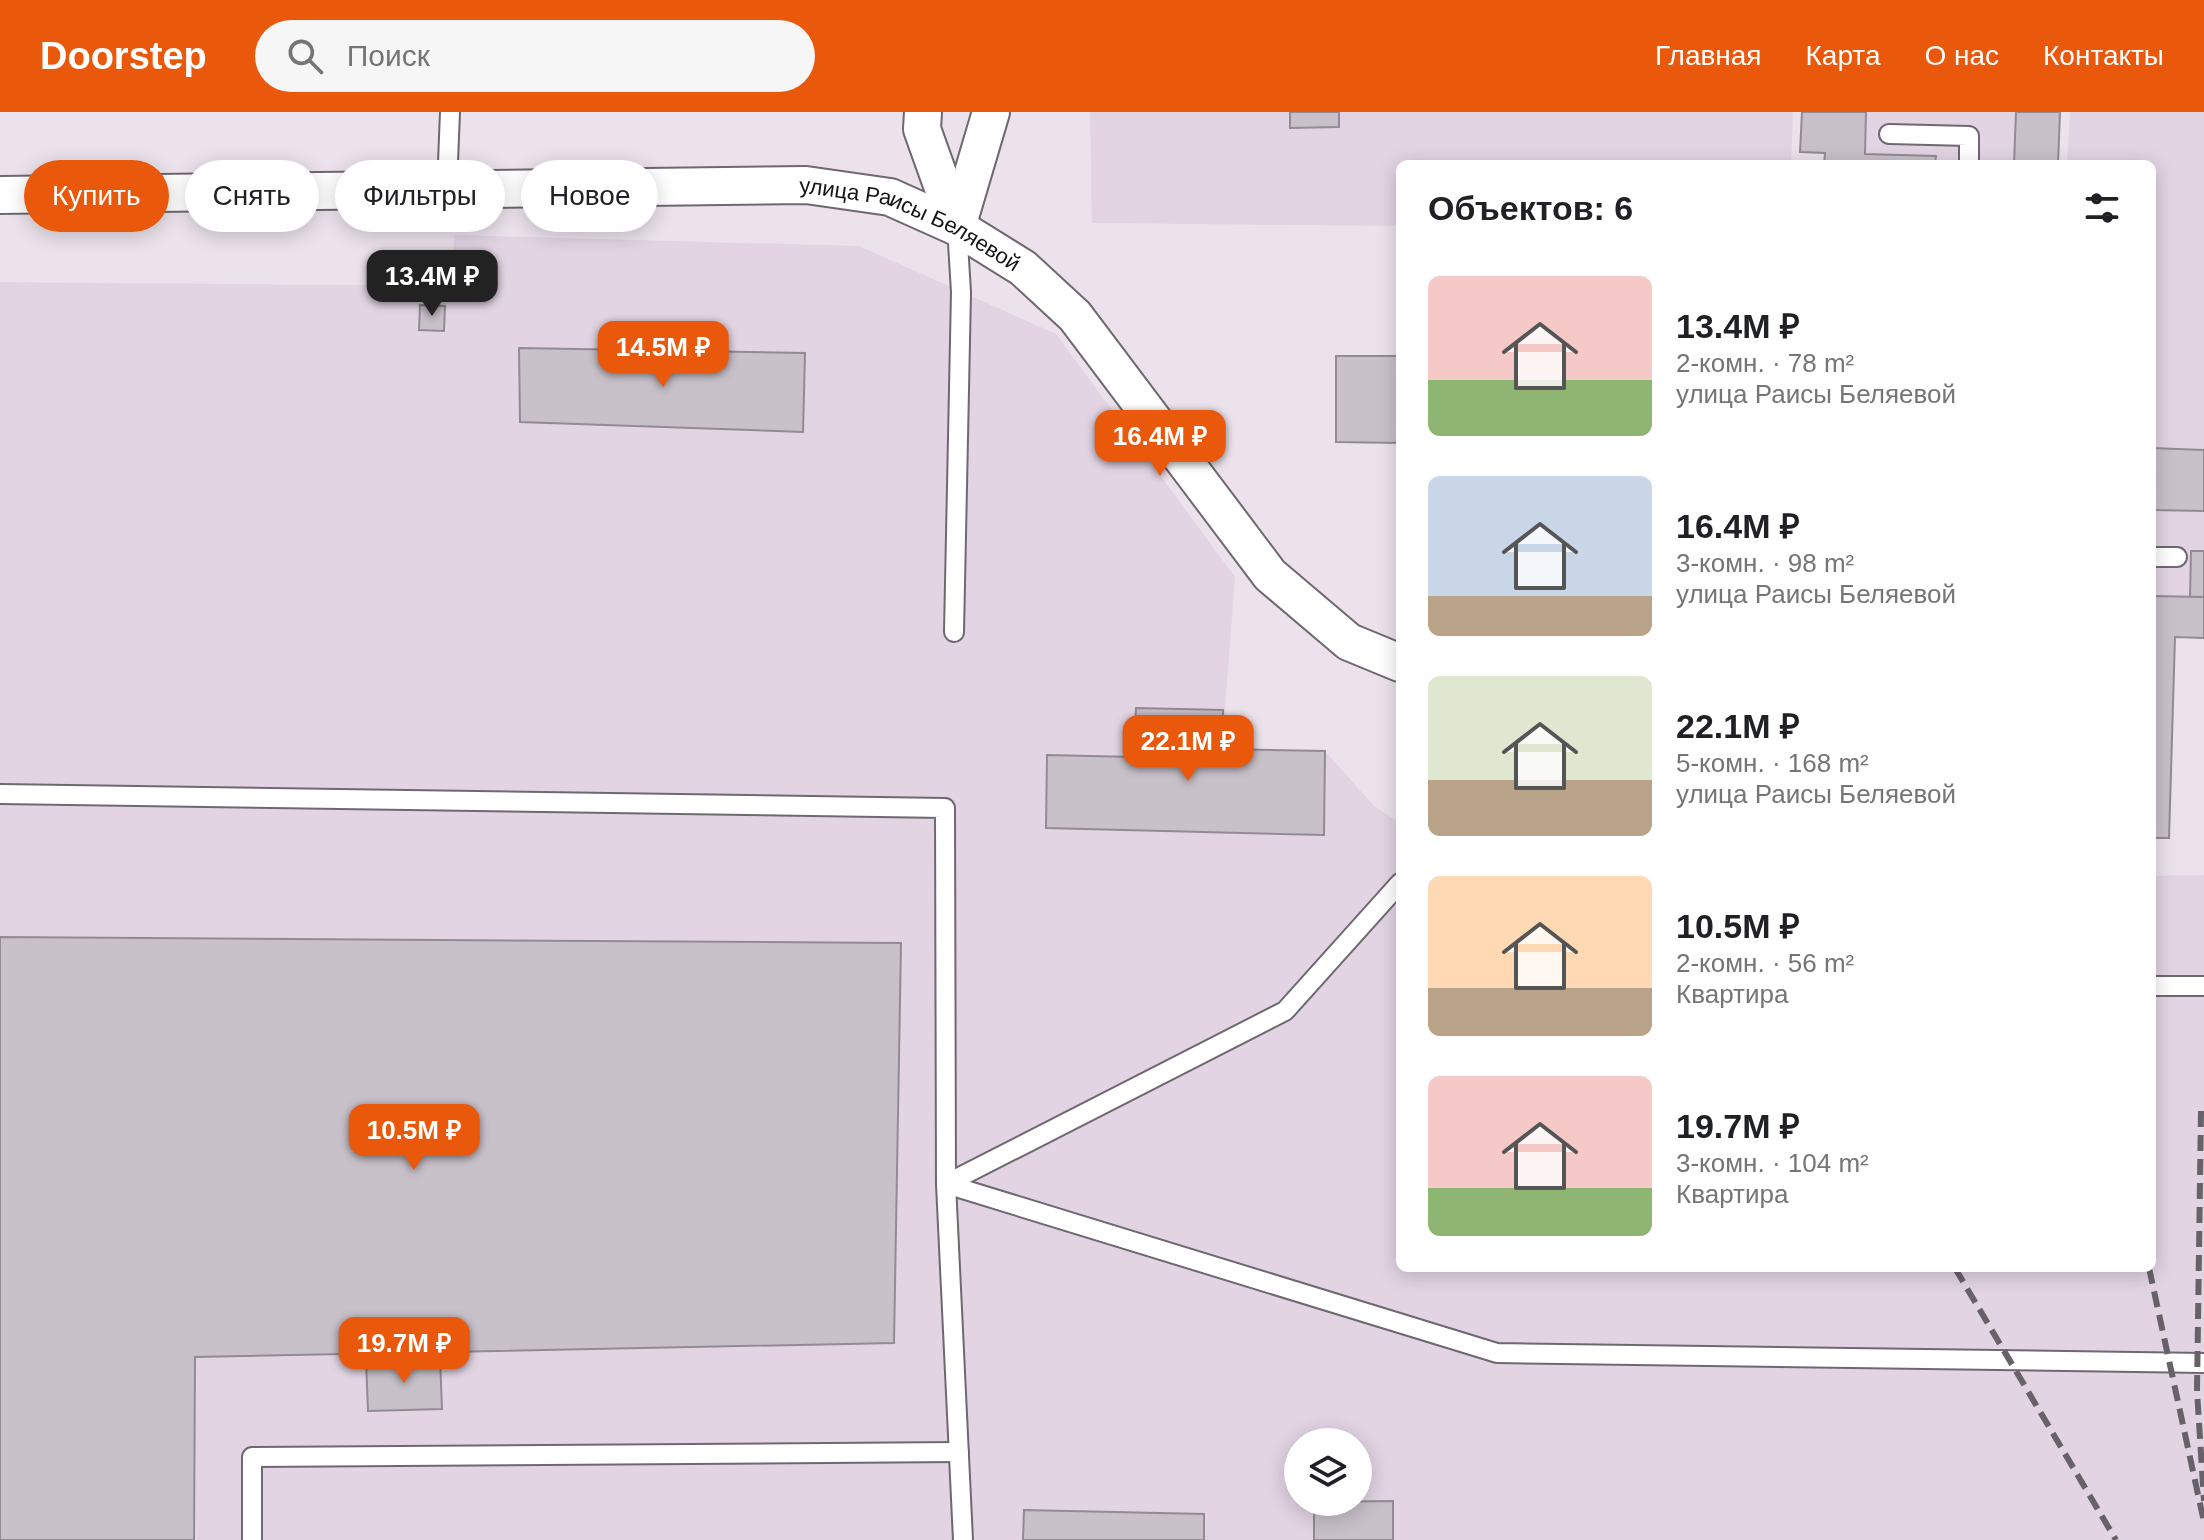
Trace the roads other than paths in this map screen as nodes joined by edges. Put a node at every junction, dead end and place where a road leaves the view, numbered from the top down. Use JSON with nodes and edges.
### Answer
{"nodes":[{"id":1,"x":450,"y":112,"type":"edge"},
{"id":2,"x":923,"y":112,"type":"edge"},
{"id":3,"x":991,"y":112,"type":"edge"},
{"id":4,"x":1889,"y":134,"type":"dead end"},
{"id":5,"x":448,"y":160,"type":"edge"},
{"id":6,"x":1969,"y":160,"type":"edge"},
{"id":7,"x":505,"y":187,"type":"edge"},
{"id":8,"x":335,"y":189,"type":"edge"},
{"id":9,"x":0,"y":195,"type":"edge"},
{"id":10,"x":957,"y":227,"type":"junction"},
{"id":11,"x":2156,"y":557,"type":"edge"},
{"id":12,"x":2177,"y":557,"type":"dead end"},
{"id":13,"x":954,"y":632,"type":"dead end"},
{"id":14,"x":1349,"y":642,"type":"junction"},
{"id":15,"x":1396,"y":648,"type":"edge"},
{"id":16,"x":1396,"y":661,"type":"edge"},
{"id":17,"x":0,"y":794,"type":"edge"},
{"id":18,"x":1396,"y":887,"type":"edge"},
{"id":19,"x":2156,"y":986,"type":"edge"},
{"id":20,"x":2204,"y":986,"type":"edge"},
{"id":21,"x":946,"y":1184,"type":"junction"},
{"id":22,"x":2204,"y":1363,"type":"edge"},
{"id":23,"x":959,"y":1452,"type":"junction"},
{"id":24,"x":252,"y":1540,"type":"edge"},
{"id":25,"x":963,"y":1540,"type":"edge"}],
"edges":[{"from":1,"to":5,"type":"lane"},
{"from":2,"to":10,"type":"street"},
{"from":3,"to":10,"type":"street"},
{"from":4,"to":6,"type":"lane"},
{"from":7,"to":10,"type":"street","name":"улица Раисы Беляевой"},
{"from":8,"to":9,"type":"street","name":"улица Раисы Беляевой"},
{"from":10,"to":13,"type":"lane"},
{"from":10,"to":14,"type":"street","name":"улица Раисы Беляевой"},
{"from":11,"to":12,"type":"lane"},
{"from":14,"to":15,"type":"lane"},
{"from":14,"to":16,"type":"street","name":"улица Раисы Беляевой"},
{"from":17,"to":21,"type":"lane"},
{"from":18,"to":21,"type":"lane"},
{"from":19,"to":20,"type":"lane"},
{"from":21,"to":22,"type":"lane"},
{"from":21,"to":23,"type":"lane"},
{"from":23,"to":24,"type":"lane"},
{"from":23,"to":25,"type":"lane"}]}
